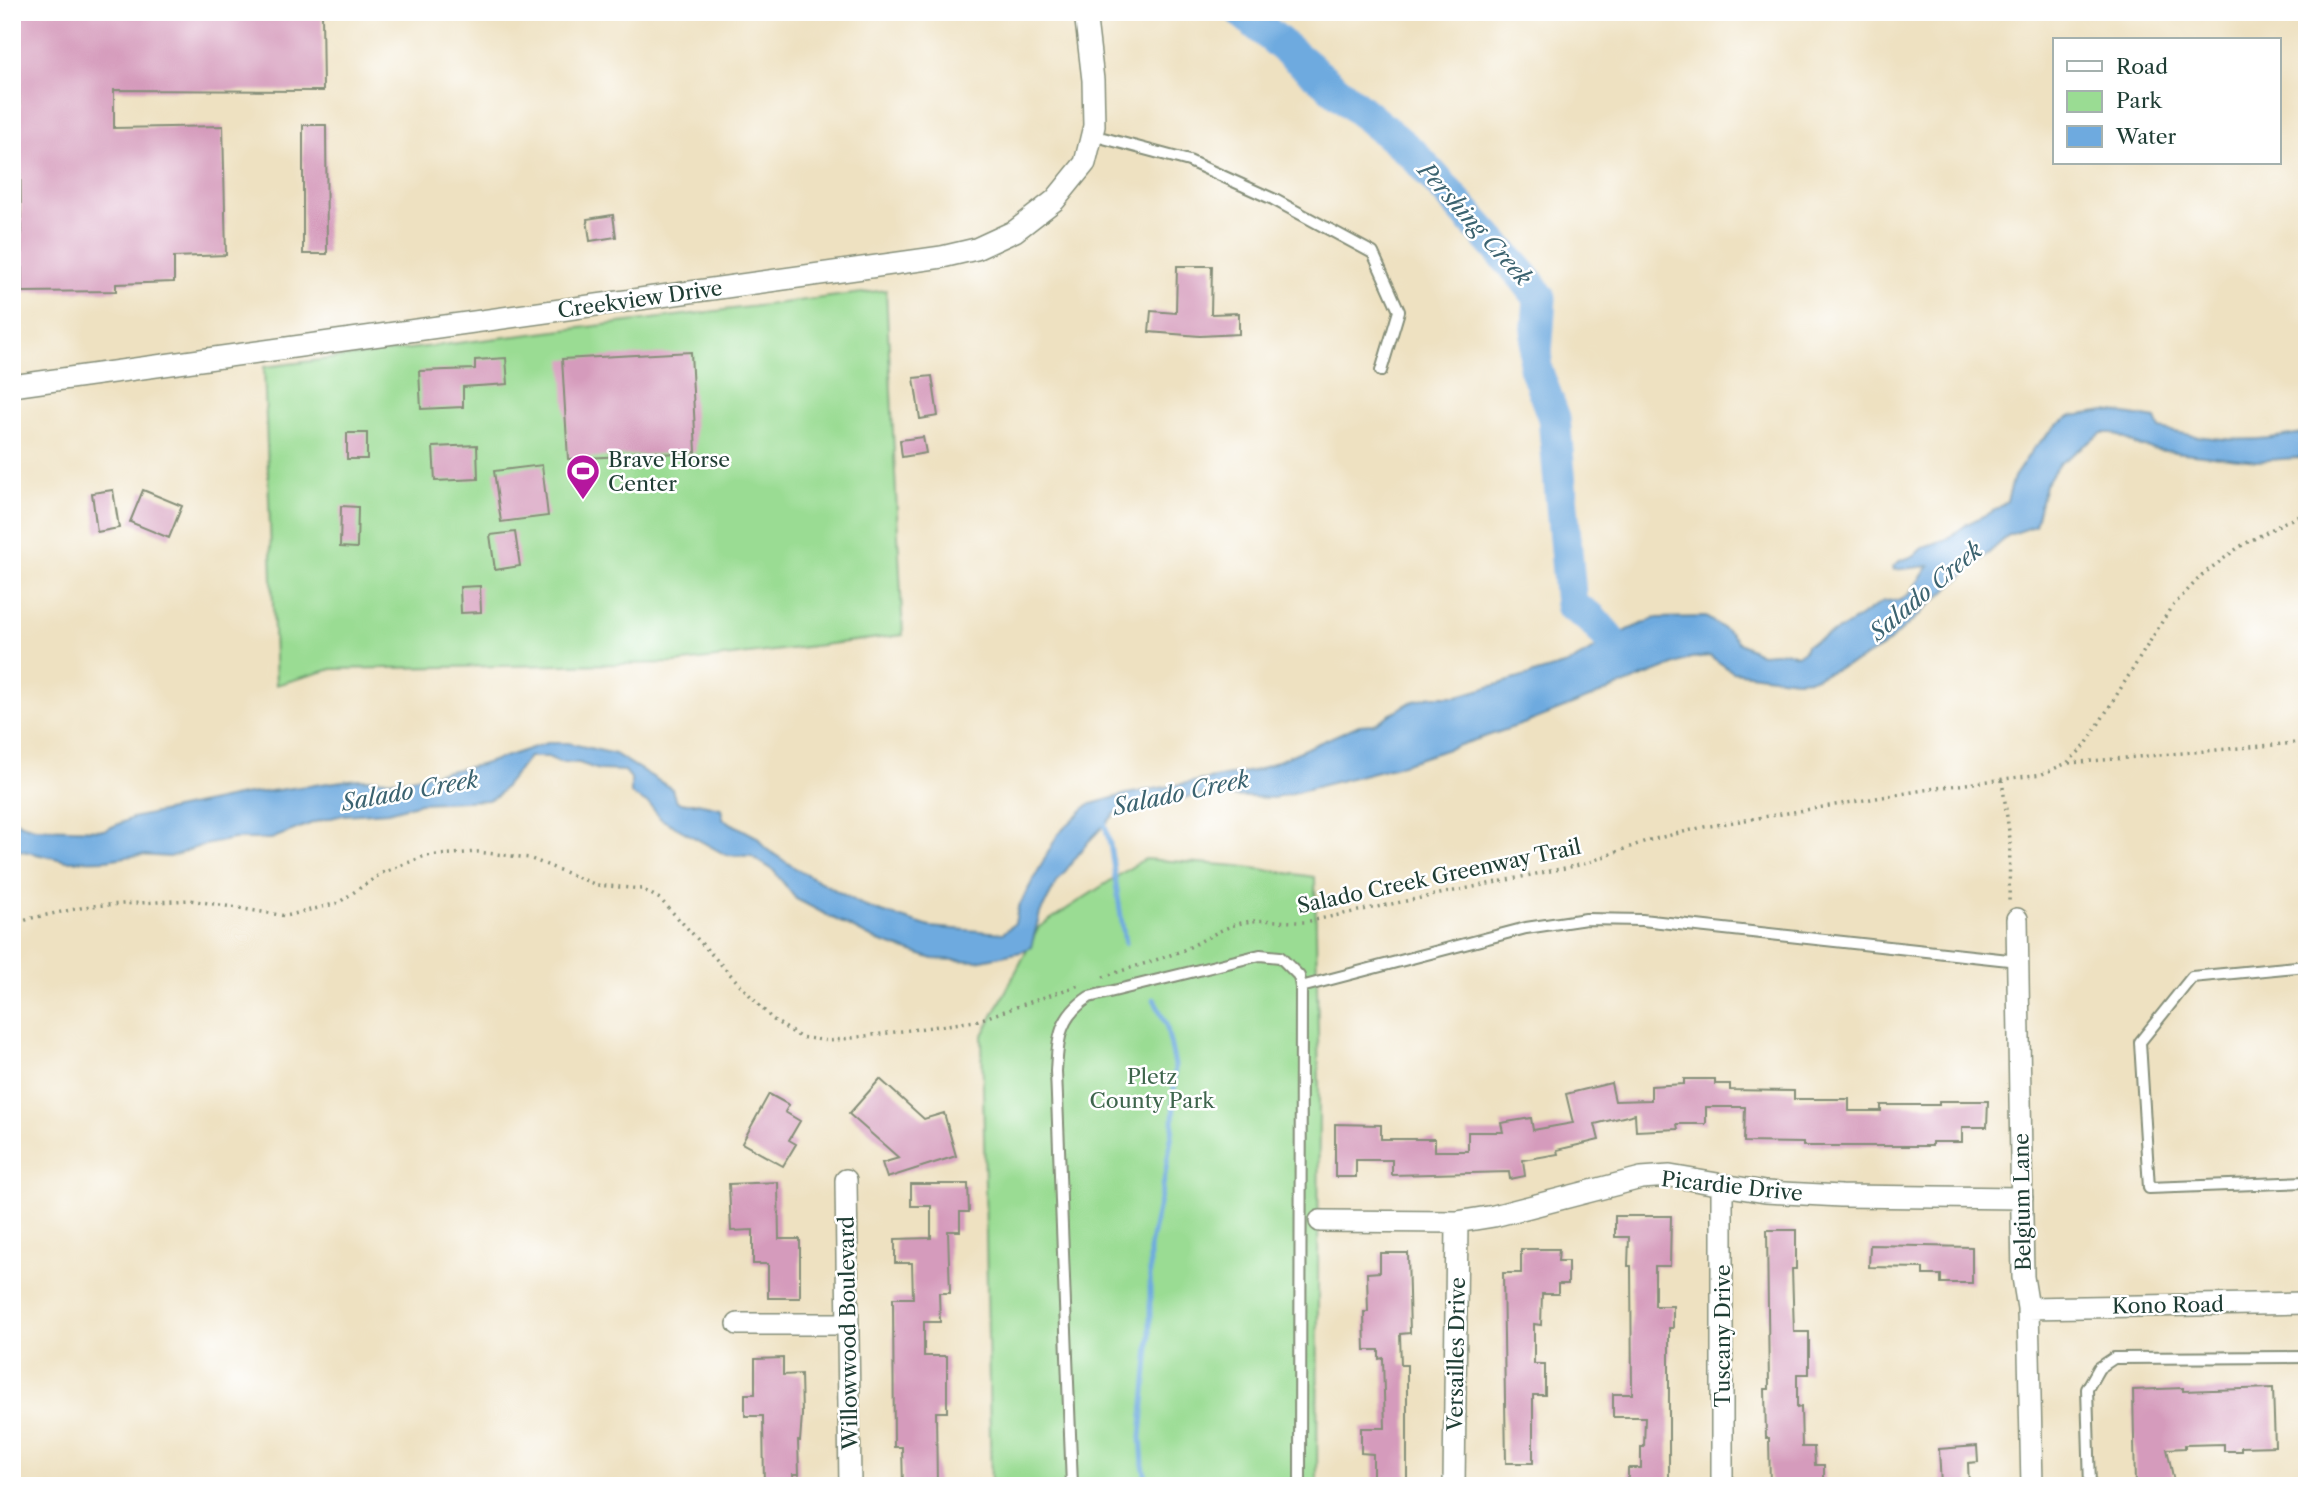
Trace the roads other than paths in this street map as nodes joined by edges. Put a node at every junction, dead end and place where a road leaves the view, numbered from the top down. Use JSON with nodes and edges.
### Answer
{"nodes":[{"id":1,"x":1085,"y":12,"type":"edge"},
{"id":2,"x":1092,"y":135,"type":"junction"},
{"id":3,"x":1381,"y":371,"type":"dead end"},
{"id":4,"x":12,"y":386,"type":"edge"},
{"id":5,"x":2017,"y":919,"type":"road end"},
{"id":6,"x":2018,"y":961,"type":"junction"},
{"id":7,"x":2307,"y":967,"type":"edge"},
{"id":8,"x":1301,"y":987,"type":"junction"},
{"id":9,"x":846,"y":1180,"type":"dead end"},
{"id":10,"x":2307,"y":1182,"type":"edge"},
{"id":11,"x":1722,"y":1186,"type":"junction"},
{"id":12,"x":2022,"y":1198,"type":"junction"},
{"id":13,"x":1320,"y":1221,"type":"dead end"},
{"id":14,"x":1458,"y":1222,"type":"junction"},
{"id":15,"x":2307,"y":1303,"type":"edge"},
{"id":16,"x":2028,"y":1308,"type":"junction"},
{"id":17,"x":738,"y":1324,"type":"dead end"},
{"id":18,"x":848,"y":1324,"type":"junction"},
{"id":19,"x":2307,"y":1357,"type":"edge"},
{"id":20,"x":850,"y":1486,"type":"edge"},
{"id":21,"x":1072,"y":1486,"type":"edge"},
{"id":22,"x":1300,"y":1486,"type":"edge"},
{"id":23,"x":1454,"y":1486,"type":"edge"},
{"id":24,"x":1722,"y":1486,"type":"edge"},
{"id":25,"x":2032,"y":1486,"type":"edge"},
{"id":26,"x":2090,"y":1486,"type":"edge"}],
"edges":[{"from":1,"to":2,"type":"street","name":"Creekview Drive"},
{"from":2,"to":3,"type":"lane"},
{"from":2,"to":4,"type":"street","name":"Creekview Drive"},
{"from":5,"to":6,"type":"street","name":"Belgium Lane"},
{"from":6,"to":8,"type":"lane"},
{"from":6,"to":12,"type":"street","name":"Belgium Lane"},
{"from":7,"to":10,"type":"lane"},
{"from":8,"to":21,"type":"lane"},
{"from":8,"to":22,"type":"lane"},
{"from":9,"to":18,"type":"street","name":"Willowwood Boulevard"},
{"from":11,"to":12,"type":"street","name":"Picardie Drive"},
{"from":11,"to":14,"type":"street","name":"Picardie Drive"},
{"from":11,"to":24,"type":"street","name":"Tuscany Drive"},
{"from":12,"to":16,"type":"street","name":"Belgium Lane"},
{"from":13,"to":14,"type":"street","name":"Picardie Drive"},
{"from":14,"to":23,"type":"street","name":"Versailles Drive"},
{"from":15,"to":16,"type":"street","name":"Kono Road"},
{"from":16,"to":25,"type":"street","name":"Belgium Lane"},
{"from":17,"to":18,"type":"street"},
{"from":18,"to":20,"type":"street","name":"Willowwood Boulevard"},
{"from":19,"to":26,"type":"lane"}]}
